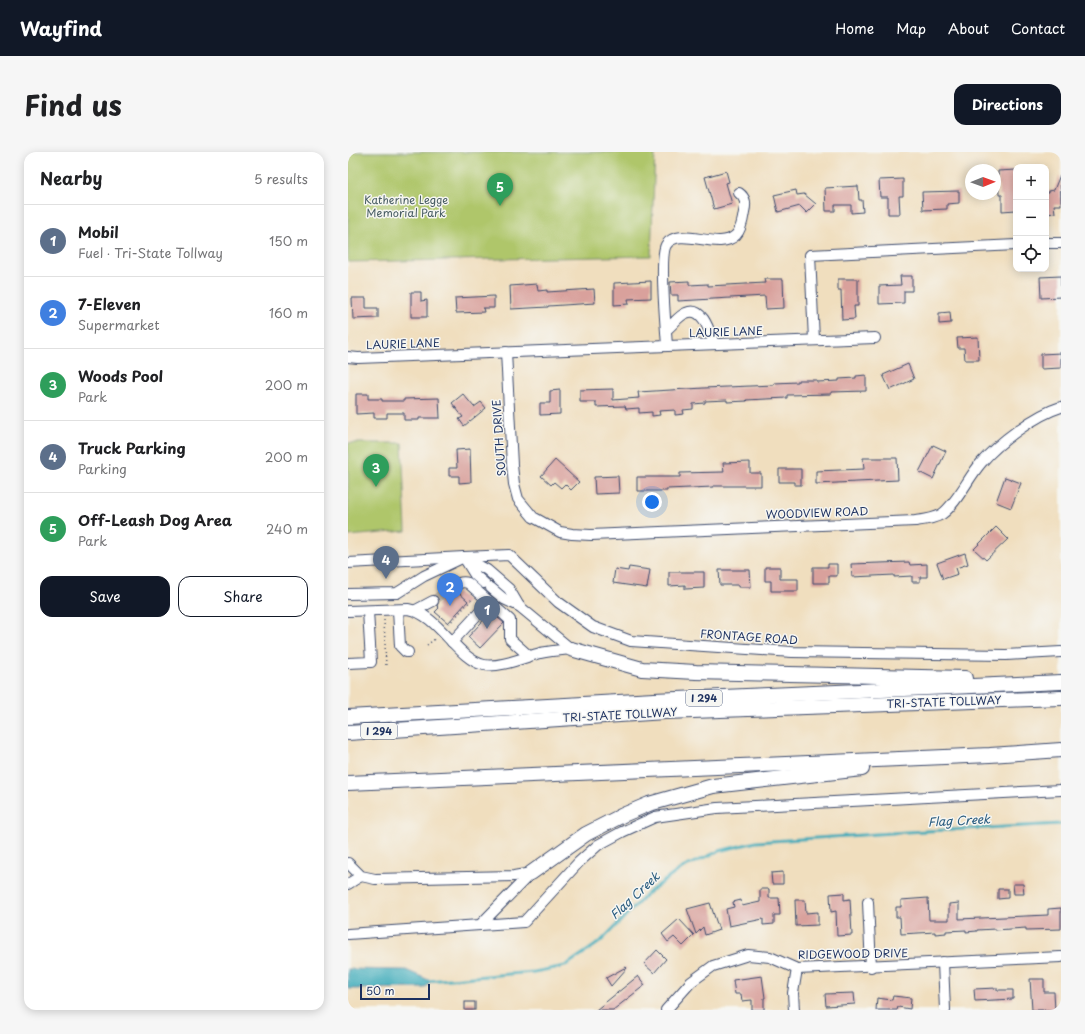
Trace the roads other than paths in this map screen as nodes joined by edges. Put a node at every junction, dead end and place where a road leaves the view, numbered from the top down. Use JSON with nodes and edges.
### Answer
{"nodes":[{"id":1,"x":739,"y":193,"type":"dead end"},
{"id":2,"x":1049,"y":243,"type":"edge"},
{"id":3,"x":1061,"y":243,"type":"edge"},
{"id":4,"x":1013,"y":245,"type":"edge"},
{"id":5,"x":666,"y":330,"type":"junction"},
{"id":6,"x":875,"y":338,"type":"dead end"},
{"id":7,"x":814,"y":340,"type":"junction"},
{"id":8,"x":714,"y":344,"type":"junction"},
{"id":9,"x":668,"y":346,"type":"junction"},
{"id":10,"x":506,"y":352,"type":"junction"},
{"id":11,"x":348,"y":357,"type":"edge"},
{"id":12,"x":1061,"y":408,"type":"edge"},
{"id":13,"x":533,"y":517,"type":"joint"},
{"id":14,"x":464,"y":557,"type":"junction"},
{"id":15,"x":348,"y":563,"type":"edge"},
{"id":16,"x":448,"y":590,"type":"tunnel mouth"},
{"id":17,"x":348,"y":594,"type":"edge"},
{"id":18,"x":432,"y":601,"type":"tunnel mouth"},
{"id":19,"x":489,"y":602,"type":"junction"},
{"id":20,"x":519,"y":606,"type":"junction"},
{"id":21,"x":398,"y":610,"type":"junction"},
{"id":22,"x":416,"y":610,"type":"junction"},
{"id":23,"x":348,"y":611,"type":"edge"},
{"id":24,"x":368,"y":611,"type":"junction"},
{"id":25,"x":452,"y":642,"type":"junction"},
{"id":26,"x":571,"y":649,"type":"junction"},
{"id":27,"x":408,"y":652,"type":"dead end"},
{"id":28,"x":1061,"y":652,"type":"edge"},
{"id":29,"x":529,"y":656,"type":"junction"},
{"id":30,"x":348,"y":663,"type":"edge"},
{"id":31,"x":1061,"y":682,"type":"edge"},
{"id":32,"x":1061,"y":698,"type":"edge"},
{"id":33,"x":348,"y":716,"type":"edge"},
{"id":34,"x":348,"y":733,"type":"edge"},
{"id":35,"x":1061,"y":750,"type":"edge"},
{"id":36,"x":990,"y":755,"type":"junction"},
{"id":37,"x":348,"y":783,"type":"edge"},
{"id":38,"x":1061,"y":790,"type":"edge"},
{"id":39,"x":348,"y":863,"type":"edge"},
{"id":40,"x":531,"y":873,"type":"junction"},
{"id":41,"x":361,"y":876,"type":"junction"},
{"id":42,"x":348,"y":884,"type":"edge"},
{"id":43,"x":868,"y":902,"type":"dead end"},
{"id":44,"x":480,"y":925,"type":"junction"},
{"id":45,"x":348,"y":934,"type":"edge"},
{"id":46,"x":1061,"y":958,"type":"edge"},
{"id":47,"x":943,"y":962,"type":"junction"},
{"id":48,"x":871,"y":967,"type":"junction"},
{"id":49,"x":797,"y":969,"type":"junction"},
{"id":50,"x":666,"y":1010,"type":"edge"},
{"id":51,"x":794,"y":1010,"type":"edge"},
{"id":52,"x":945,"y":1010,"type":"edge"}],
"edges":[{"from":1,"to":5,"type":"street"},
{"from":2,"to":3,"type":"street"},
{"from":4,"to":7,"type":"street"},
{"from":5,"to":8,"type":"street"},
{"from":5,"to":9,"type":"street"},
{"from":6,"to":7,"type":"street","name":"LAURIE LANE"},
{"from":7,"to":8,"type":"street","name":"LAURIE LANE"},
{"from":8,"to":9,"type":"street","name":"LAURIE LANE"},
{"from":9,"to":10,"type":"street","name":"LAURIE LANE"},
{"from":10,"to":11,"type":"street","name":"LAURIE LANE"},
{"from":10,"to":13,"type":"street","name":"SOUTH DRIVE"},
{"from":12,"to":13,"type":"street","name":"WOODVIEW ROAD"},
{"from":14,"to":15,"type":"street","name":"FRONTAGE ROAD"},
{"from":14,"to":17,"type":"street"},
{"from":14,"to":20,"type":"street"},
{"from":14,"to":20,"type":"street"},
{"from":14,"to":28,"type":"street","name":"FRONTAGE ROAD"},
{"from":16,"to":19,"type":"street"},
{"from":18,"to":22,"type":"street"},
{"from":19,"to":25,"type":"street"},
{"from":19,"to":29,"type":"street"},
{"from":20,"to":26,"type":"street"},
{"from":21,"to":22,"type":"street"},
{"from":21,"to":24,"type":"street"},
{"from":21,"to":27,"type":"street"},
{"from":22,"to":25,"type":"street"},
{"from":23,"to":24,"type":"street"},
{"from":24,"to":30,"type":"street"},
{"from":25,"to":29,"type":"street"},
{"from":26,"to":29,"type":"street"},
{"from":26,"to":31,"type":"highway"},
{"from":31,"to":33,"type":"highway","name":"TRI-STATE TOLLWAY","number":"I 294"},
{"from":32,"to":34,"type":"highway","name":"TRI-STATE TOLLWAY","number":"I 294"},
{"from":35,"to":36,"type":"highway"},
{"from":36,"to":37,"type":"highway"},
{"from":36,"to":40,"type":"highway"},
{"from":38,"to":44,"type":"street"},
{"from":39,"to":41,"type":"street"},
{"from":40,"to":41,"type":"street"},
{"from":40,"to":44,"type":"street"},
{"from":41,"to":42,"type":"street"},
{"from":43,"to":48,"type":"street"},
{"from":44,"to":45,"type":"street"},
{"from":46,"to":47,"type":"street","name":"RIDGEWOOD DRIVE"},
{"from":47,"to":48,"type":"street","name":"RIDGEWOOD DRIVE"},
{"from":47,"to":52,"type":"street"},
{"from":48,"to":49,"type":"street","name":"RIDGEWOOD DRIVE"},
{"from":49,"to":50,"type":"street","name":"RIDGEWOOD DRIVE"},
{"from":49,"to":51,"type":"street"}]}
